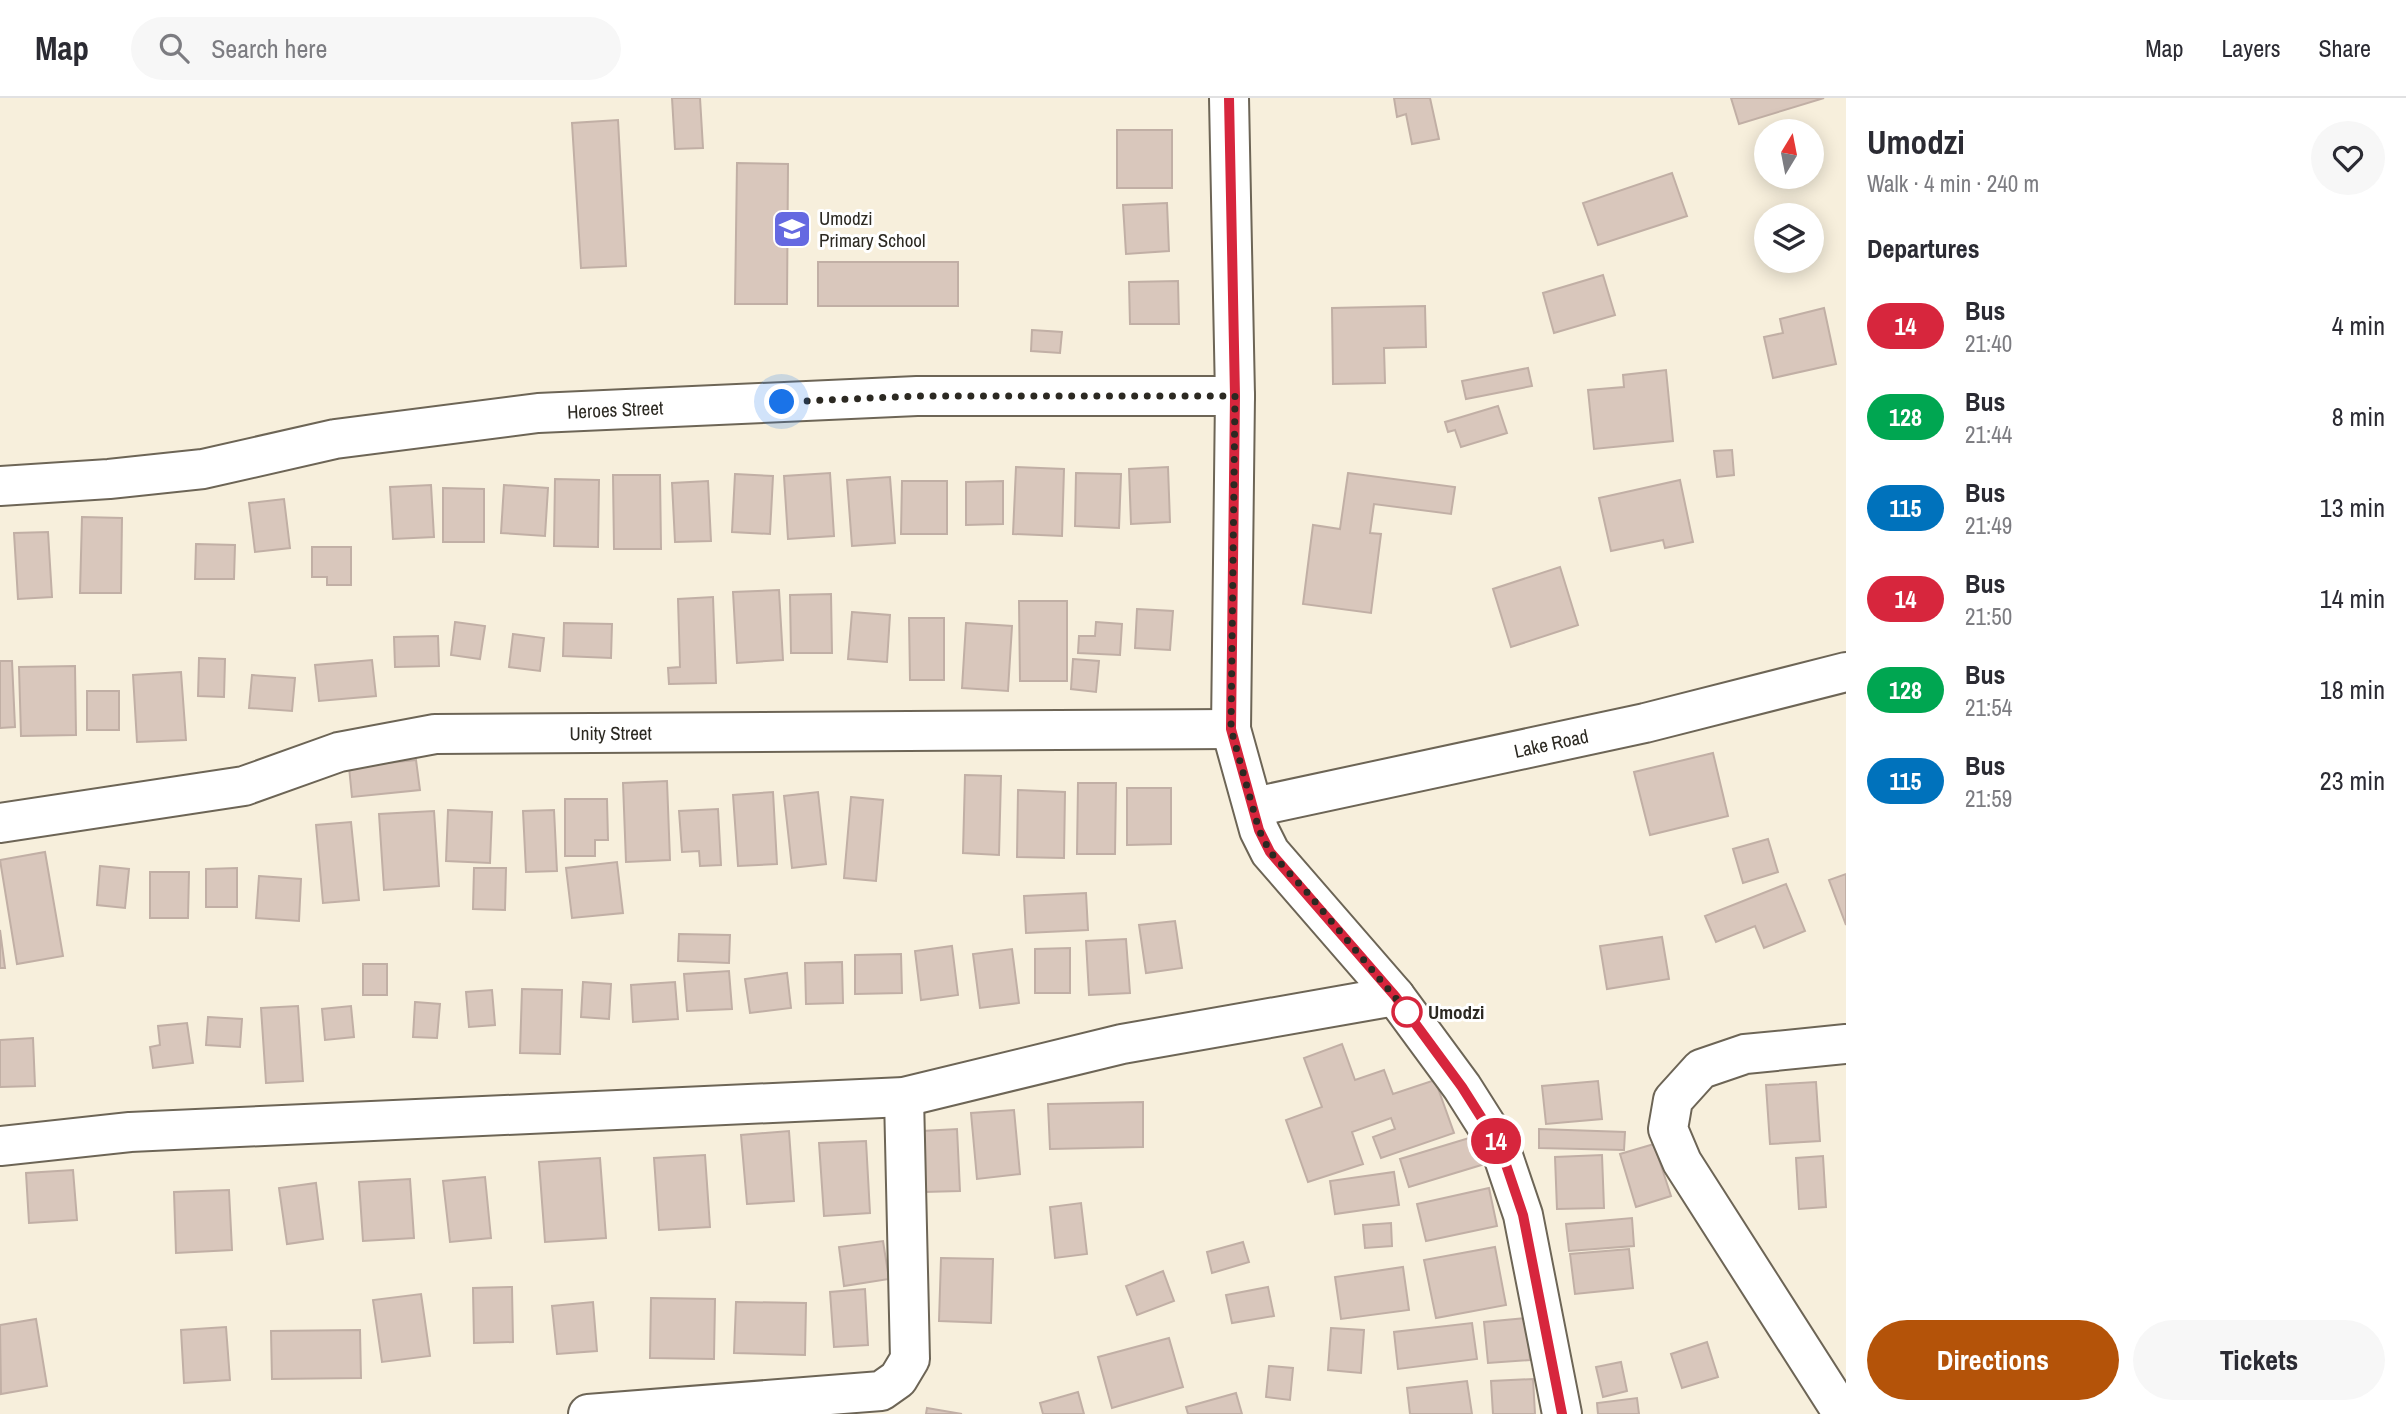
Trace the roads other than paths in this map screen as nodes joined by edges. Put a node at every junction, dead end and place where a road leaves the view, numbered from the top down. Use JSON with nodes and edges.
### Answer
{"nodes":[{"id":1,"x":1229,"y":98,"type":"edge"},
{"id":2,"x":1235,"y":396,"type":"junction"},
{"id":3,"x":0,"y":486,"type":"edge"},
{"id":4,"x":1846,"y":672,"type":"edge"},
{"id":5,"x":1231,"y":729,"type":"junction"},
{"id":6,"x":1254,"y":807,"type":"junction"},
{"id":7,"x":0,"y":823,"type":"edge"},
{"id":8,"x":1395,"y":996,"type":"junction"},
{"id":9,"x":1846,"y":1044,"type":"edge"},
{"id":10,"x":904,"y":1097,"type":"junction"},
{"id":11,"x":0,"y":1146,"type":"edge"},
{"id":12,"x":588,"y":1414,"type":"edge"},
{"id":13,"x":1562,"y":1414,"type":"edge"},
{"id":14,"x":1843,"y":1414,"type":"edge"}],
"edges":[{"from":1,"to":2,"type":"street"},
{"from":2,"to":3,"type":"street","name":"Heroes Street"},
{"from":2,"to":5,"type":"street"},
{"from":4,"to":6,"type":"street","name":"Lake Road"},
{"from":5,"to":6,"type":"street"},
{"from":5,"to":7,"type":"street","name":"Unity Street"},
{"from":6,"to":8,"type":"street"},
{"from":8,"to":10,"type":"street"},
{"from":8,"to":13,"type":"street"},
{"from":9,"to":14,"type":"street"},
{"from":10,"to":11,"type":"street"},
{"from":10,"to":12,"type":"street"}]}
